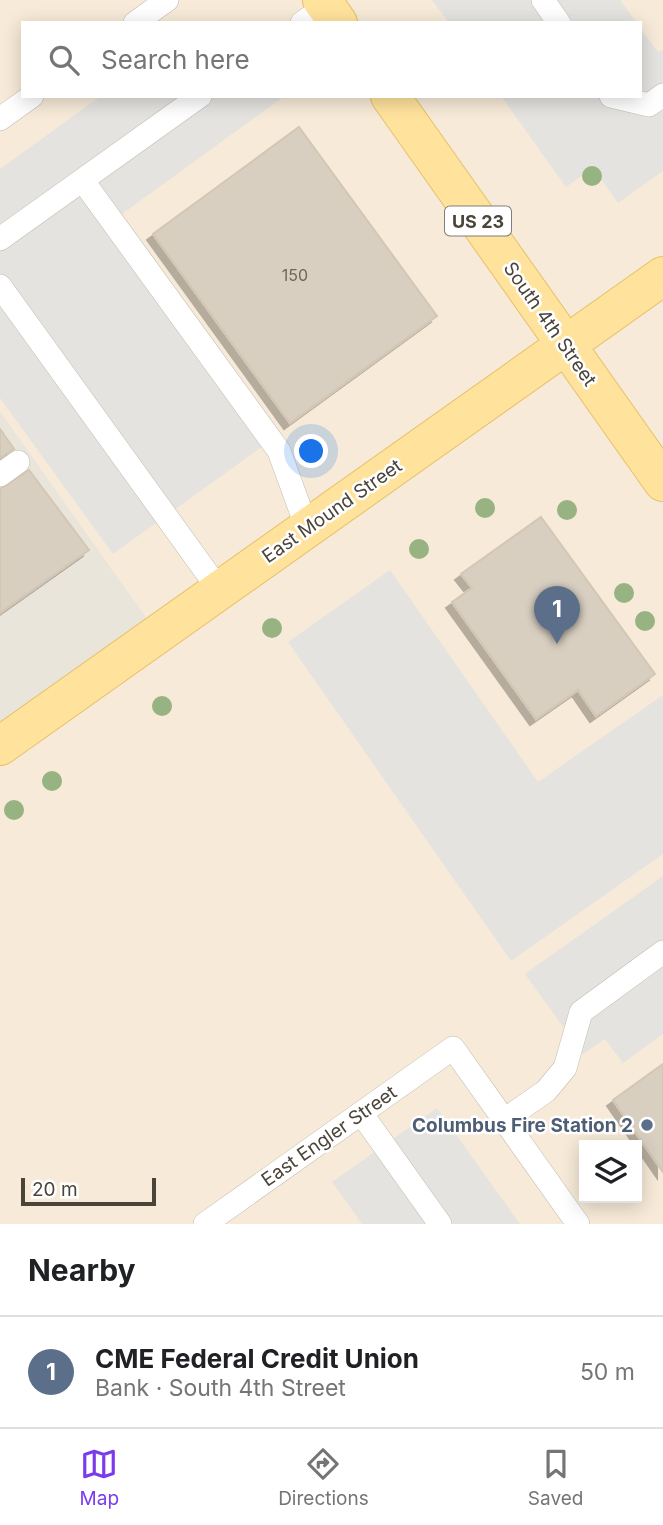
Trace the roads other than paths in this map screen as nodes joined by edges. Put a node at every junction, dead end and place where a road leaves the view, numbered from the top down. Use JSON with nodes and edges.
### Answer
{"nodes":[{"id":1,"x":167,"y":0,"type":"edge"},
{"id":2,"x":543,"y":0,"type":"edge"},
{"id":3,"x":138,"y":21,"type":"edge"},
{"id":4,"x":558,"y":21,"type":"edge"},
{"id":5,"x":663,"y":95,"type":"edge"},
{"id":6,"x":29,"y":98,"type":"edge"},
{"id":7,"x":197,"y":98,"type":"edge"},
{"id":8,"x":391,"y":98,"type":"edge"},
{"id":9,"x":619,"y":98,"type":"edge"},
{"id":10,"x":0,"y":119,"type":"edge"},
{"id":11,"x":83,"y":181,"type":"junction"},
{"id":12,"x":0,"y":239,"type":"edge"},
{"id":13,"x":663,"y":276,"type":"edge"},
{"id":14,"x":0,"y":286,"type":"edge"},
{"id":15,"x":566,"y":347,"type":"junction"},
{"id":16,"x":663,"y":482,"type":"edge"},
{"id":17,"x":307,"y":528,"type":"junction"},
{"id":18,"x":220,"y":591,"type":"junction"},
{"id":19,"x":0,"y":746,"type":"edge"},
{"id":20,"x":663,"y":952,"type":"edge"},
{"id":21,"x":361,"y":1113,"type":"junction"},
{"id":22,"x":504,"y":1120,"type":"junction"},
{"id":23,"x":205,"y":1224,"type":"edge"},
{"id":24,"x":440,"y":1224,"type":"edge"},
{"id":25,"x":578,"y":1224,"type":"edge"}],
"edges":[{"from":1,"to":3,"type":"lane"},
{"from":2,"to":4,"type":"lane"},
{"from":5,"to":9,"type":"lane"},
{"from":6,"to":10,"type":"lane"},
{"from":7,"to":11,"type":"lane"},
{"from":8,"to":15,"type":"main road","name":"South 4th Street","number":"US 23"},
{"from":11,"to":12,"type":"lane"},
{"from":11,"to":17,"type":"lane"},
{"from":13,"to":15,"type":"main road","name":"East Mound Street"},
{"from":14,"to":18,"type":"lane"},
{"from":15,"to":16,"type":"main road","name":"South 4th Street","number":"US 23"},
{"from":15,"to":17,"type":"main road","name":"East Mound Street"},
{"from":17,"to":18,"type":"main road","name":"East Mound Street"},
{"from":18,"to":19,"type":"main road","name":"East Mound Street"},
{"from":20,"to":22,"type":"lane"},
{"from":21,"to":22,"type":"lane","name":"East Engler Street"},
{"from":21,"to":23,"type":"lane","name":"East Engler Street"},
{"from":21,"to":24,"type":"lane"},
{"from":22,"to":25,"type":"lane"}]}
